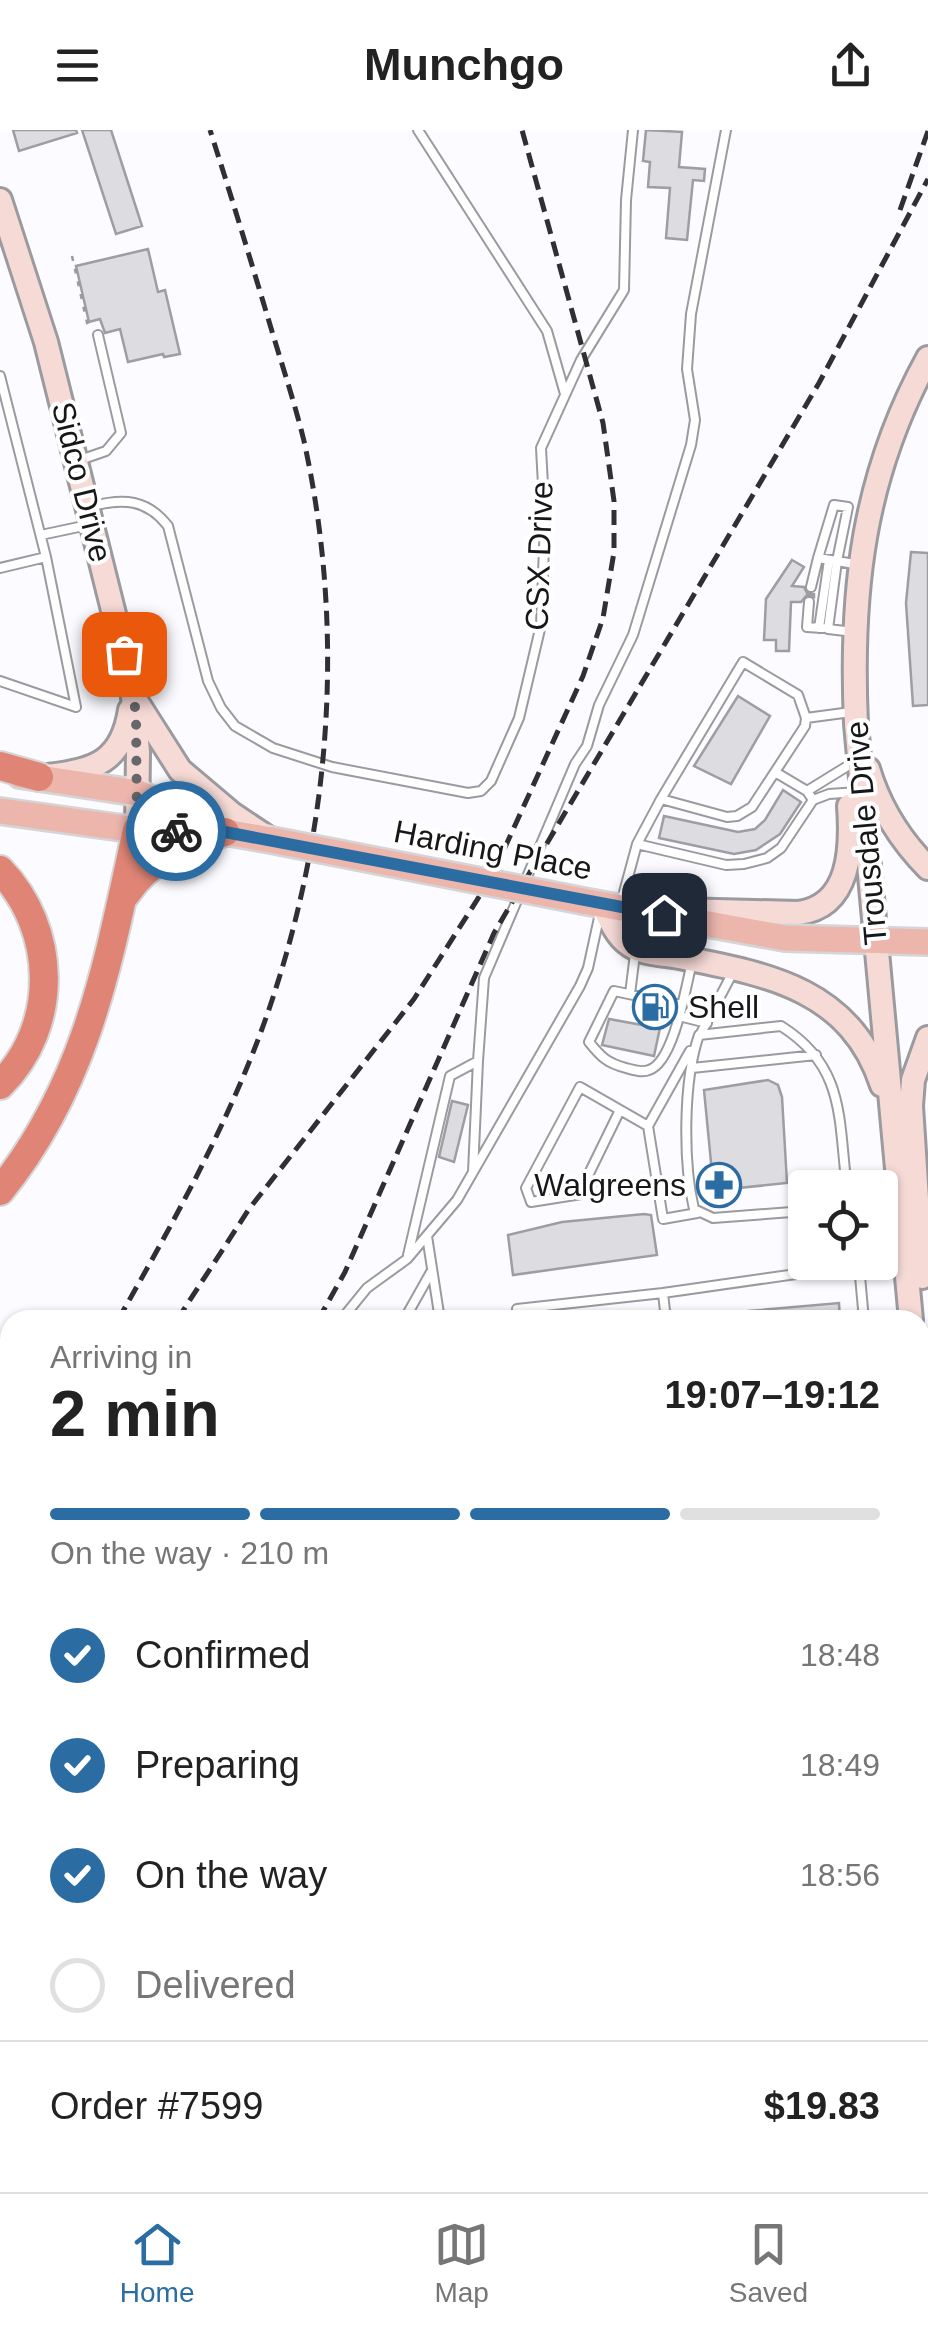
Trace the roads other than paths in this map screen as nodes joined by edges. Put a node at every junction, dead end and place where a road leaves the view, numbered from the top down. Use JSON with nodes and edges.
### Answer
{"nodes":[{"id":1,"x":418,"y":130,"type":"edge"},
{"id":2,"x":633,"y":130,"type":"edge"},
{"id":3,"x":726,"y":130,"type":"edge"},
{"id":4,"x":0,"y":200,"type":"edge"},
{"id":5,"x":7,"y":237,"type":"edge"},
{"id":6,"x":98,"y":336,"type":"road end"},
{"id":7,"x":928,"y":358,"type":"edge"},
{"id":8,"x":0,"y":376,"type":"edge"},
{"id":9,"x":565,"y":394,"type":"junction"},
{"id":10,"x":10,"y":410,"type":"junction"},
{"id":11,"x":0,"y":413,"type":"edge"},
{"id":12,"x":77,"y":461,"type":"junction"},
{"id":13,"x":90,"y":516,"type":"junction"},
{"id":14,"x":41,"y":535,"type":"junction"},
{"id":15,"x":46,"y":557,"type":"junction"},
{"id":16,"x":818,"y":558,"type":"junction"},
{"id":17,"x":842,"y":562,"type":"junction"},
{"id":18,"x":0,"y":568,"type":"edge"},
{"id":19,"x":812,"y":587,"type":"dead end"},
{"id":20,"x":809,"y":602,"type":"dead end"},
{"id":21,"x":823,"y":628,"type":"junction"},
{"id":22,"x":854,"y":641,"type":"junction"},
{"id":23,"x":0,"y":681,"type":"edge"},
{"id":24,"x":133,"y":692,"type":"junction"},
{"id":25,"x":846,"y":710,"type":"junction"},
{"id":26,"x":806,"y":718,"type":"junction"},
{"id":27,"x":858,"y":736,"type":"junction"},
{"id":28,"x":846,"y":767,"type":"junction"},
{"id":29,"x":0,"y":769,"type":"edge"},
{"id":30,"x":775,"y":772,"type":"junction"},
{"id":31,"x":39,"y":777,"type":"junction"},
{"id":32,"x":806,"y":791,"type":"junction"},
{"id":33,"x":856,"y":792,"type":"junction"},
{"id":34,"x":138,"y":793,"type":"junction"},
{"id":35,"x":661,"y":799,"type":"junction"},
{"id":36,"x":813,"y":800,"type":"junction"},
{"id":37,"x":0,"y":811,"type":"edge"},
{"id":38,"x":228,"y":823,"type":"junction"},
{"id":39,"x":137,"y":830,"type":"junction"},
{"id":40,"x":637,"y":844,"type":"junction"},
{"id":41,"x":928,"y":868,"type":"edge"},
{"id":42,"x":0,"y":870,"type":"edge"},
{"id":43,"x":122,"y":899,"type":"junction"},
{"id":44,"x":609,"y":905,"type":"junction"},
{"id":45,"x":875,"y":942,"type":"junction"},
{"id":46,"x":928,"y":942,"type":"edge"},
{"id":47,"x":635,"y":949,"type":"junction"},
{"id":48,"x":692,"y":960,"type":"junction"},
{"id":49,"x":735,"y":968,"type":"junction"},
{"id":50,"x":630,"y":994,"type":"junction"},
{"id":51,"x":681,"y":1004,"type":"junction"},
{"id":52,"x":678,"y":1016,"type":"junction"},
{"id":53,"x":706,"y":1023,"type":"junction"},
{"id":54,"x":700,"y":1036,"type":"junction"},
{"id":55,"x":928,"y":1038,"type":"edge"},
{"id":56,"x":816,"y":1055,"type":"junction"},
{"id":57,"x":478,"y":1061,"type":"junction"},
{"id":58,"x":692,"y":1068,"type":"junction"},
{"id":59,"x":0,"y":1085,"type":"edge"},
{"id":60,"x":620,"y":1110,"type":"junction"},
{"id":61,"x":893,"y":1118,"type":"junction"},
{"id":62,"x":648,"y":1126,"type":"junction"},
{"id":63,"x":845,"y":1170,"type":"edge"},
{"id":64,"x":891,"y":1170,"type":"edge"},
{"id":65,"x":472,"y":1174,"type":"junction"},
{"id":66,"x":657,"y":1182,"type":"junction"},
{"id":67,"x":0,"y":1191,"type":"edge"},
{"id":68,"x":579,"y":1194,"type":"junction"},
{"id":69,"x":788,"y":1212,"type":"edge"},
{"id":70,"x":697,"y":1213,"type":"junction"},
{"id":71,"x":427,"y":1236,"type":"junction"},
{"id":72,"x":898,"y":1250,"type":"edge"},
{"id":73,"x":407,"y":1259,"type":"junction"},
{"id":74,"x":432,"y":1270,"type":"junction"},
{"id":75,"x":788,"y":1274,"type":"edge"},
{"id":76,"x":860,"y":1280,"type":"edge"},
{"id":77,"x":663,"y":1293,"type":"junction"},
{"id":78,"x":518,"y":1309,"type":"dead end"},
{"id":79,"x":350,"y":1310,"type":"edge"},
{"id":80,"x":410,"y":1310,"type":"edge"},
{"id":81,"x":438,"y":1310,"type":"edge"},
{"id":82,"x":665,"y":1310,"type":"edge"},
{"id":83,"x":863,"y":1310,"type":"edge"},
{"id":84,"x":909,"y":1310,"type":"edge"},
{"id":85,"x":923,"y":1310,"type":"edge"}],
"edges":[{"from":1,"to":9,"type":"lane"},
{"from":2,"to":9,"type":"lane","name":"CSX Drive"},
{"from":3,"to":57,"type":"lane"},
{"from":4,"to":5,"type":"street","name":"Sidco Drive"},
{"from":5,"to":12,"type":"street","name":"Sidco Drive"},
{"from":6,"to":12,"type":"lane"},
{"from":7,"to":17,"type":"street","name":"Trousdale Drive"},
{"from":8,"to":10,"type":"lane"},
{"from":9,"to":13,"type":"lane","name":"CSX Drive"},
{"from":10,"to":11,"type":"lane"},
{"from":10,"to":14,"type":"lane"},
{"from":12,"to":13,"type":"street","name":"Sidco Drive"},
{"from":13,"to":14,"type":"lane"},
{"from":13,"to":24,"type":"street","name":"Sidco Drive"},
{"from":14,"to":15,"type":"lane"},
{"from":15,"to":18,"type":"lane"},
{"from":15,"to":23,"type":"lane"},
{"from":16,"to":17,"type":"lane"},
{"from":16,"to":17,"type":"lane"},
{"from":16,"to":19,"type":"lane"},
{"from":17,"to":21,"type":"lane"},
{"from":17,"to":22,"type":"street","name":"Trousdale Drive"},
{"from":20,"to":21,"type":"lane"},
{"from":21,"to":22,"type":"lane"},
{"from":22,"to":25,"type":"street","name":"Trousdale Drive"},
{"from":24,"to":31,"type":"street"},
{"from":24,"to":34,"type":"street","name":"Sidco Drive"},
{"from":24,"to":38,"type":"street"},
{"from":25,"to":26,"type":"lane"},
{"from":25,"to":27,"type":"street","name":"Trousdale Drive"},
{"from":25,"to":28,"type":"street"},
{"from":26,"to":30,"type":"lane"},
{"from":26,"to":35,"type":"lane"},
{"from":27,"to":33,"type":"street","name":"Trousdale Drive"},
{"from":27,"to":41,"type":"street"},
{"from":28,"to":32,"type":"lane"},
{"from":28,"to":33,"type":"street"},
{"from":29,"to":31,"type":"highway"},
{"from":30,"to":32,"type":"lane"},
{"from":30,"to":35,"type":"lane"},
{"from":31,"to":34,"type":"main road","name":"Harding Place"},
{"from":32,"to":36,"type":"lane"},
{"from":33,"to":36,"type":"lane"},
{"from":33,"to":44,"type":"street"},
{"from":33,"to":45,"type":"street","name":"Trousdale Drive"},
{"from":34,"to":38,"type":"main road","name":"Harding Place"},
{"from":34,"to":39,"type":"street","name":"Sidco Drive"},
{"from":35,"to":40,"type":"lane"},
{"from":36,"to":40,"type":"lane"},
{"from":37,"to":39,"type":"main road","name":"Harding Place"},
{"from":38,"to":39,"type":"main road","name":"Harding Place"},
{"from":38,"to":43,"type":"highway"},
{"from":38,"to":44,"type":"main road","name":"Harding Place","bridge":true},
{"from":39,"to":43,"type":"highway"},
{"from":40,"to":44,"type":"lane"},
{"from":42,"to":59,"type":"highway"},
{"from":43,"to":67,"type":"highway"},
{"from":44,"to":45,"type":"main road","name":"Harding Place"},
{"from":44,"to":47,"type":"street"},
{"from":44,"to":65,"type":"lane"},
{"from":45,"to":46,"type":"main road","name":"Harding Place"},
{"from":45,"to":61,"type":"street","name":"Trousdale Drive"},
{"from":47,"to":48,"type":"street"},
{"from":47,"to":50,"type":"lane"},
{"from":48,"to":49,"type":"street"},
{"from":48,"to":51,"type":"lane"},
{"from":49,"to":53,"type":"lane"},
{"from":49,"to":61,"type":"street"},
{"from":50,"to":51,"type":"lane"},
{"from":50,"to":52,"type":"lane"},
{"from":51,"to":52,"type":"lane"},
{"from":52,"to":53,"type":"lane"},
{"from":53,"to":54,"type":"lane"},
{"from":54,"to":56,"type":"lane"},
{"from":54,"to":58,"type":"lane"},
{"from":54,"to":62,"type":"lane"},
{"from":55,"to":85,"type":"street"},
{"from":56,"to":58,"type":"lane"},
{"from":56,"to":63,"type":"lane"},
{"from":57,"to":65,"type":"lane"},
{"from":57,"to":73,"type":"lane"},
{"from":58,"to":70,"type":"lane"},
{"from":60,"to":62,"type":"lane"},
{"from":60,"to":68,"type":"lane"},
{"from":60,"to":68,"type":"lane"},
{"from":61,"to":64,"type":"street","name":"Trousdale Drive"},
{"from":62,"to":66,"type":"lane"},
{"from":65,"to":71,"type":"lane"},
{"from":66,"to":68,"type":"lane"},
{"from":66,"to":70,"type":"lane"},
{"from":69,"to":70,"type":"lane"},
{"from":71,"to":73,"type":"lane"},
{"from":71,"to":74,"type":"lane"},
{"from":72,"to":84,"type":"street","name":"Trousdale Drive"},
{"from":73,"to":79,"type":"lane"},
{"from":74,"to":80,"type":"lane"},
{"from":74,"to":81,"type":"lane"},
{"from":75,"to":77,"type":"lane"},
{"from":76,"to":83,"type":"lane"},
{"from":77,"to":78,"type":"lane"},
{"from":77,"to":82,"type":"lane"}]}
